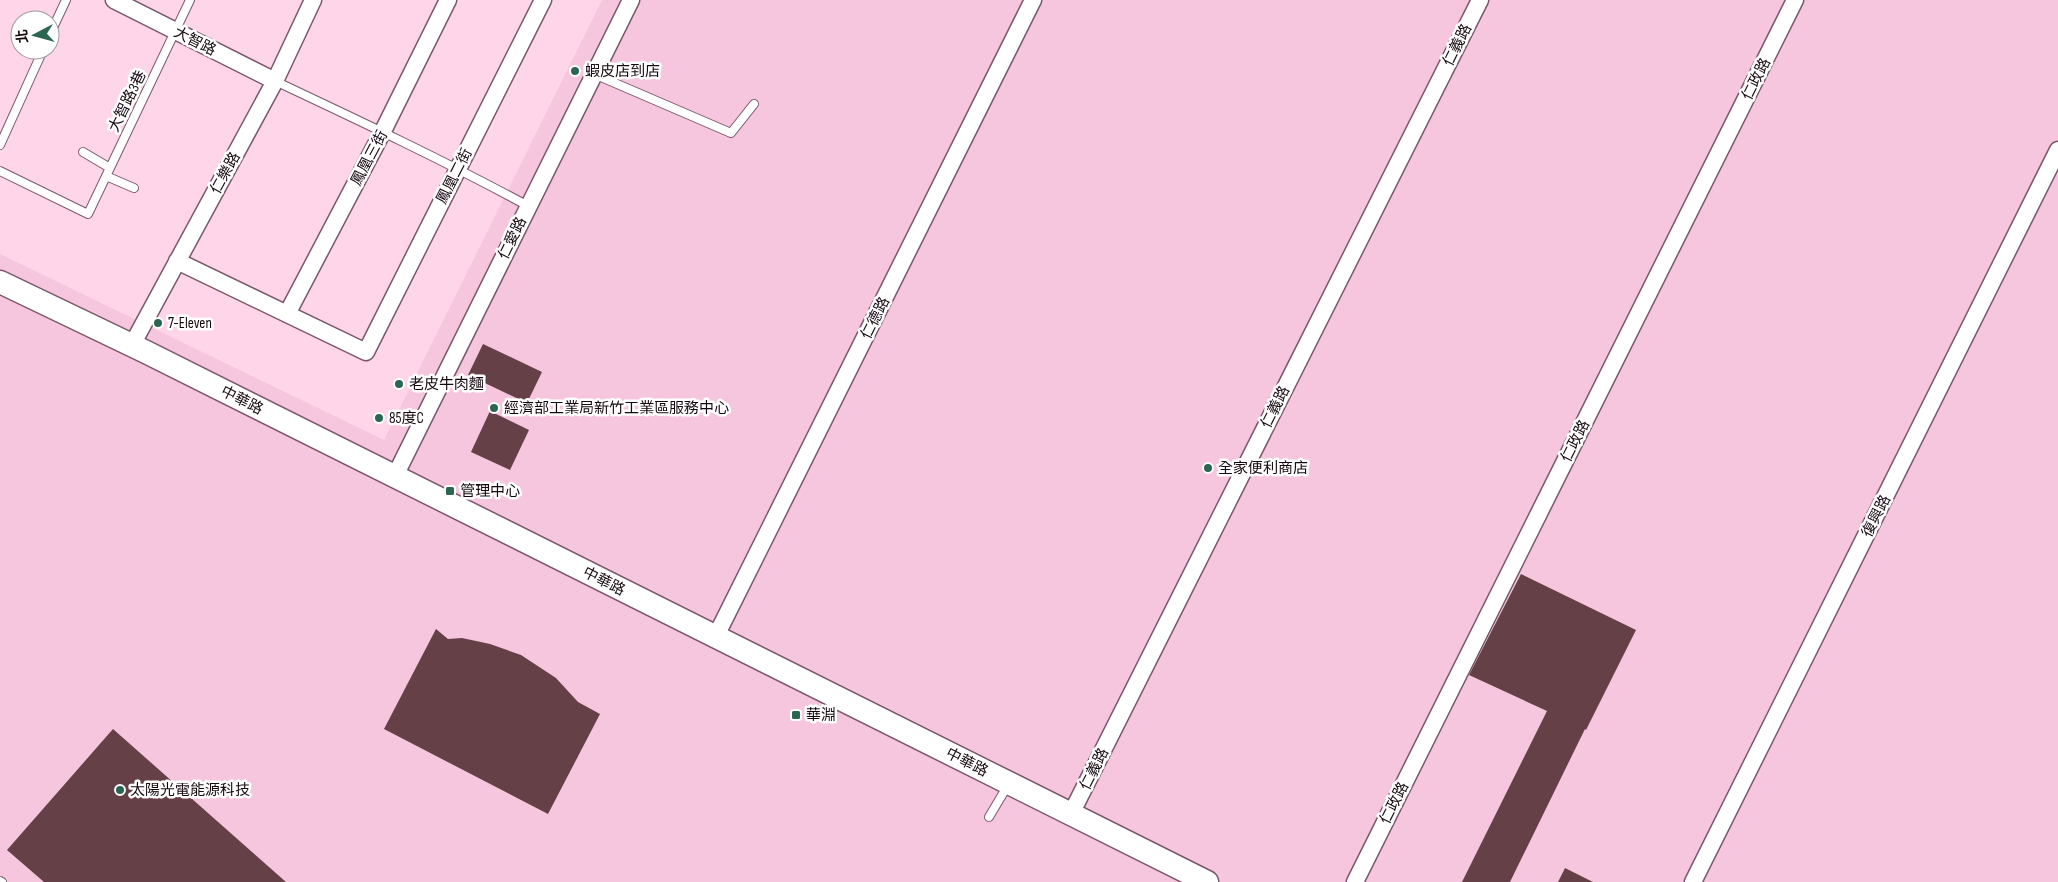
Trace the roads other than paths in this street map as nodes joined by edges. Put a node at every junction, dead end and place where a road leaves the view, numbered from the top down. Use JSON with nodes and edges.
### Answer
{"nodes":[{"id":1,"x":66,"y":0,"type":"edge"},
{"id":2,"x":114,"y":0,"type":"edge"},
{"id":3,"x":190,"y":0,"type":"edge"},
{"id":4,"x":313,"y":0,"type":"edge"},
{"id":5,"x":448,"y":0,"type":"edge"},
{"id":6,"x":543,"y":0,"type":"edge"},
{"id":7,"x":631,"y":0,"type":"edge"},
{"id":8,"x":1033,"y":0,"type":"edge"},
{"id":9,"x":1480,"y":0,"type":"edge"},
{"id":10,"x":1795,"y":0,"type":"edge"},
{"id":11,"x":60,"y":13,"type":"edge"},
{"id":12,"x":176,"y":31,"type":"junction"},
{"id":13,"x":38,"y":60,"type":"edge"},
{"id":14,"x":594,"y":74,"type":"junction"},
{"id":15,"x":275,"y":81,"type":"junction"},
{"id":16,"x":754,"y":104,"type":"dead end"},
{"id":17,"x":383,"y":131,"type":"junction"},
{"id":18,"x":0,"y":145,"type":"edge"},
{"id":19,"x":2058,"y":150,"type":"edge"},
{"id":20,"x":83,"y":152,"type":"dead end"},
{"id":21,"x":110,"y":168,"type":"junction"},
{"id":22,"x":458,"y":168,"type":"junction"},
{"id":23,"x":0,"y":171,"type":"edge"},
{"id":24,"x":106,"y":176,"type":"junction"},
{"id":25,"x":134,"y":188,"type":"dead end"},
{"id":26,"x":528,"y":206,"type":"junction"},
{"id":27,"x":177,"y":261,"type":"junction"},
{"id":28,"x":0,"y":282,"type":"edge"},
{"id":29,"x":287,"y":314,"type":"junction"},
{"id":30,"x":132,"y":345,"type":"junction"},
{"id":31,"x":395,"y":476,"type":"junction"},
{"id":32,"x":716,"y":636,"type":"junction"},
{"id":33,"x":1009,"y":783,"type":"junction"},
{"id":34,"x":1071,"y":814,"type":"junction"},
{"id":35,"x":989,"y":818,"type":"dead end"},
{"id":36,"x":1207,"y":882,"type":"edge"},
{"id":37,"x":1355,"y":882,"type":"edge"},
{"id":38,"x":1693,"y":882,"type":"edge"}],
"edges":[{"from":1,"to":11,"type":"lane"},
{"from":2,"to":12,"type":"street","name":"大智路"},
{"from":3,"to":12,"type":"lane","name":"大智路3巷"},
{"from":4,"to":15,"type":"street","name":"仁樂路"},
{"from":5,"to":17,"type":"street","name":"鳳凰三街"},
{"from":6,"to":22,"type":"street","name":"鳳凰二街"},
{"from":7,"to":14,"type":"street","name":"仁愛路"},
{"from":8,"to":32,"type":"street","name":"仁德路"},
{"from":9,"to":34,"type":"street","name":"仁義路"},
{"from":10,"to":37,"type":"street","name":"仁政路"},
{"from":12,"to":15,"type":"street","name":"大智路"},
{"from":12,"to":21,"type":"lane","name":"大智路3巷"},
{"from":13,"to":18,"type":"lane"},
{"from":14,"to":16,"type":"lane"},
{"from":14,"to":26,"type":"street","name":"仁愛路"},
{"from":15,"to":17,"type":"lane"},
{"from":15,"to":27,"type":"street","name":"仁樂路"},
{"from":17,"to":22,"type":"lane"},
{"from":17,"to":29,"type":"street","name":"鳳凰三街"},
{"from":19,"to":38,"type":"street","name":"復興路"},
{"from":20,"to":21,"type":"lane"},
{"from":21,"to":24,"type":"lane","name":"大智路3巷"},
{"from":22,"to":26,"type":"lane"},
{"from":22,"to":29,"type":"street","name":"鳳凰二街"},
{"from":23,"to":24,"type":"lane","name":"大智路3巷"},
{"from":24,"to":25,"type":"lane"},
{"from":26,"to":31,"type":"street","name":"仁愛路"},
{"from":27,"to":29,"type":"street"},
{"from":27,"to":30,"type":"street","name":"仁樂路"},
{"from":28,"to":30,"type":"street","name":"中華路"},
{"from":30,"to":31,"type":"street","name":"中華路"},
{"from":31,"to":32,"type":"street","name":"中華路"},
{"from":32,"to":33,"type":"street","name":"中華路"},
{"from":33,"to":34,"type":"street","name":"中華路"},
{"from":33,"to":35,"type":"lane"},
{"from":34,"to":36,"type":"street","name":"中華路"}]}
